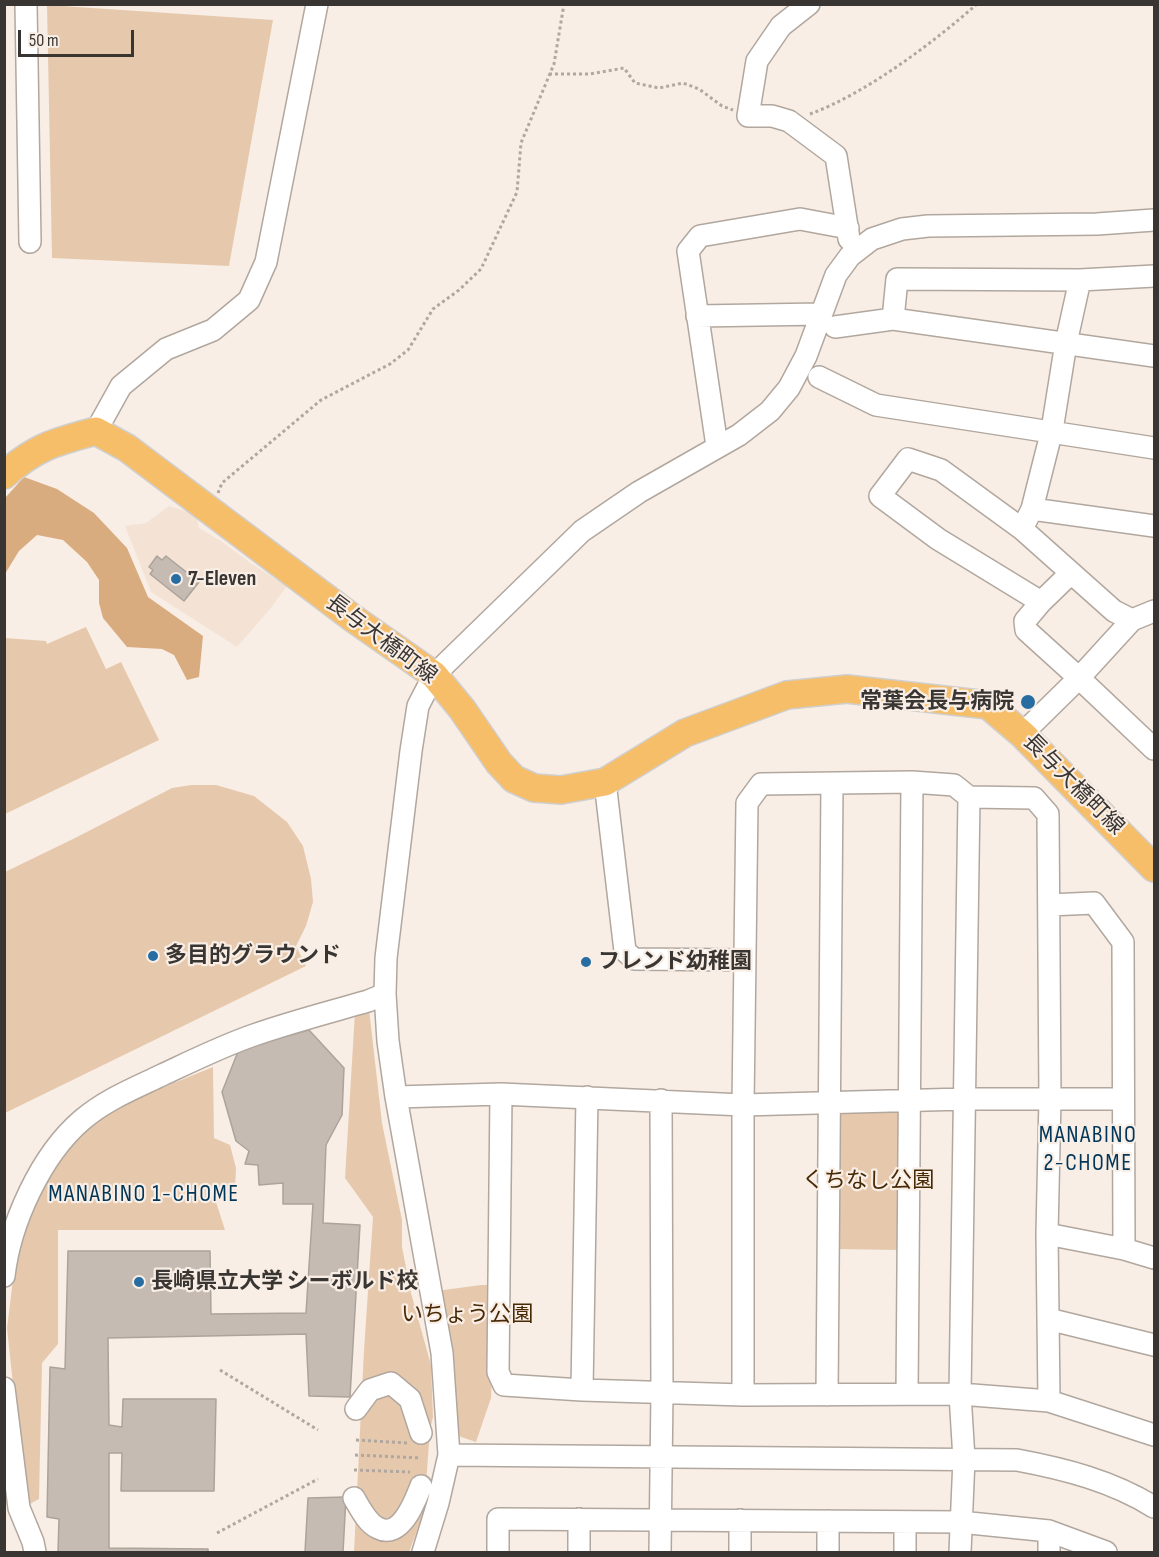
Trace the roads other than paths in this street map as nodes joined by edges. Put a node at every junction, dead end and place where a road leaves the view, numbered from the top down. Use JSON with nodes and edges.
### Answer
{"nodes":[{"id":1,"x":26,"y":4,"type":"edge"},
{"id":2,"x":317,"y":4,"type":"edge"},
{"id":3,"x":809,"y":4,"type":"edge"},
{"id":4,"x":1155,"y":220,"type":"edge"},
{"id":5,"x":849,"y":228,"type":"junction"},
{"id":6,"x":30,"y":242,"type":"dead end"},
{"id":7,"x":850,"y":256,"type":"junction"},
{"id":8,"x":1155,"y":276,"type":"edge"},
{"id":9,"x":1080,"y":279,"type":"junction"},
{"id":10,"x":697,"y":316,"type":"junction"},
{"id":11,"x":893,"y":319,"type":"junction"},
{"id":12,"x":828,"y":321,"type":"junction"},
{"id":13,"x":1066,"y":343,"type":"junction"},
{"id":14,"x":1155,"y":356,"type":"edge"},
{"id":15,"x":819,"y":377,"type":"dead end"},
{"id":16,"x":1052,"y":430,"type":"junction"},
{"id":17,"x":96,"y":431,"type":"junction"},
{"id":18,"x":717,"y":446,"type":"junction"},
{"id":19,"x":1155,"y":448,"type":"edge"},
{"id":20,"x":4,"y":475,"type":"edge"},
{"id":21,"x":1032,"y":508,"type":"junction"},
{"id":22,"x":1155,"y":526,"type":"edge"},
{"id":23,"x":1022,"y":529,"type":"junction"},
{"id":24,"x":1071,"y":573,"type":"junction"},
{"id":25,"x":1041,"y":602,"type":"junction"},
{"id":26,"x":1148,"y":614,"type":"edge"},
{"id":27,"x":434,"y":675,"type":"junction"},
{"id":28,"x":1080,"y":678,"type":"junction"},
{"id":29,"x":1022,"y":734,"type":"junction"},
{"id":30,"x":1155,"y":749,"type":"edge"},
{"id":31,"x":605,"y":782,"type":"junction"},
{"id":32,"x":912,"y":782,"type":"junction"},
{"id":33,"x":832,"y":784,"type":"junction"},
{"id":34,"x":969,"y":797,"type":"junction"},
{"id":35,"x":1153,"y":862,"type":"edge"},
{"id":36,"x":1048,"y":905,"type":"junction"},
{"id":37,"x":744,"y":960,"type":"junction"},
{"id":38,"x":385,"y":994,"type":"junction"},
{"id":39,"x":501,"y":1094,"type":"junction"},
{"id":40,"x":396,"y":1097,"type":"junction"},
{"id":41,"x":587,"y":1097,"type":"junction"},
{"id":42,"x":964,"y":1099,"type":"junction"},
{"id":43,"x":1050,"y":1099,"type":"junction"},
{"id":44,"x":1123,"y":1099,"type":"junction"},
{"id":45,"x":661,"y":1100,"type":"junction"},
{"id":46,"x":908,"y":1101,"type":"junction"},
{"id":47,"x":828,"y":1103,"type":"junction"},
{"id":48,"x":742,"y":1105,"type":"junction"},
{"id":49,"x":12,"y":1212,"type":"edge"},
{"id":50,"x":1047,"y":1234,"type":"junction"},
{"id":51,"x":1124,"y":1249,"type":"junction"},
{"id":52,"x":1155,"y":1258,"type":"edge"},
{"id":53,"x":4,"y":1276,"type":"edge"},
{"id":54,"x":1048,"y":1318,"type":"junction"},
{"id":55,"x":1155,"y":1345,"type":"edge"},
{"id":56,"x":4,"y":1388,"type":"edge"},
{"id":57,"x":582,"y":1390,"type":"junction"},
{"id":58,"x":662,"y":1392,"type":"junction"},
{"id":59,"x":907,"y":1394,"type":"junction"},
{"id":60,"x":960,"y":1394,"type":"junction"},
{"id":61,"x":743,"y":1395,"type":"junction"},
{"id":62,"x":827,"y":1395,"type":"junction"},
{"id":63,"x":1049,"y":1401,"type":"junction"},
{"id":64,"x":356,"y":1408,"type":"dead end"},
{"id":65,"x":1155,"y":1435,"type":"edge"},
{"id":66,"x":7,"y":1436,"type":"edge"},
{"id":67,"x":416,"y":1438,"type":"road end"},
{"id":68,"x":450,"y":1455,"type":"junction"},
{"id":69,"x":661,"y":1457,"type":"junction"},
{"id":70,"x":964,"y":1458,"type":"junction"},
{"id":71,"x":419,"y":1479,"type":"road end"},
{"id":72,"x":354,"y":1498,"type":"dead end"},
{"id":73,"x":1155,"y":1507,"type":"edge"},
{"id":74,"x":579,"y":1519,"type":"junction"},
{"id":75,"x":660,"y":1519,"type":"junction"},
{"id":76,"x":740,"y":1520,"type":"junction"},
{"id":77,"x":828,"y":1521,"type":"junction"},
{"id":78,"x":905,"y":1522,"type":"junction"},
{"id":79,"x":960,"y":1522,"type":"junction"},
{"id":80,"x":1049,"y":1531,"type":"junction"},
{"id":81,"x":35,"y":1552,"type":"edge"},
{"id":82,"x":423,"y":1552,"type":"edge"},
{"id":83,"x":498,"y":1552,"type":"edge"},
{"id":84,"x":579,"y":1552,"type":"edge"},
{"id":85,"x":660,"y":1552,"type":"edge"},
{"id":86,"x":740,"y":1552,"type":"edge"},
{"id":87,"x":828,"y":1552,"type":"edge"},
{"id":88,"x":905,"y":1552,"type":"edge"},
{"id":89,"x":960,"y":1552,"type":"edge"},
{"id":90,"x":1049,"y":1552,"type":"edge"},
{"id":91,"x":1106,"y":1552,"type":"edge"}],
"edges":[{"from":1,"to":6,"type":"street"},
{"from":2,"to":17,"type":"street"},
{"from":3,"to":5,"type":"street"},
{"from":4,"to":7,"type":"street"},
{"from":5,"to":7,"type":"street"},
{"from":5,"to":10,"type":"street"},
{"from":7,"to":12,"type":"street"},
{"from":8,"to":9,"type":"street"},
{"from":9,"to":11,"type":"street"},
{"from":9,"to":13,"type":"street"},
{"from":10,"to":12,"type":"street"},
{"from":10,"to":18,"type":"street"},
{"from":11,"to":12,"type":"street"},
{"from":11,"to":13,"type":"street"},
{"from":12,"to":18,"type":"street"},
{"from":13,"to":14,"type":"street"},
{"from":13,"to":16,"type":"street"},
{"from":15,"to":16,"type":"street"},
{"from":16,"to":19,"type":"street"},
{"from":16,"to":21,"type":"street"},
{"from":17,"to":20,"type":"main road"},
{"from":17,"to":27,"type":"main road","name":"長与大橋町線"},
{"from":18,"to":27,"type":"street"},
{"from":21,"to":22,"type":"street"},
{"from":21,"to":23,"type":"street"},
{"from":23,"to":24,"type":"street"},
{"from":23,"to":25,"type":"street"},
{"from":24,"to":25,"type":"street"},
{"from":24,"to":26,"type":"street"},
{"from":25,"to":28,"type":"street"},
{"from":26,"to":28,"type":"street"},
{"from":27,"to":31,"type":"main road","name":"長与大橋町線"},
{"from":27,"to":38,"type":"street"},
{"from":28,"to":29,"type":"street"},
{"from":28,"to":30,"type":"street"},
{"from":29,"to":31,"type":"main road","name":"長与大橋町線"},
{"from":29,"to":35,"type":"main road","name":"長与大橋町線"},
{"from":31,"to":37,"type":"street"},
{"from":32,"to":33,"type":"street"},
{"from":32,"to":34,"type":"street"},
{"from":32,"to":46,"type":"street"},
{"from":33,"to":37,"type":"street"},
{"from":33,"to":47,"type":"street"},
{"from":34,"to":36,"type":"street"},
{"from":34,"to":42,"type":"street"},
{"from":36,"to":43,"type":"street"},
{"from":36,"to":44,"type":"street"},
{"from":37,"to":48,"type":"street"},
{"from":38,"to":40,"type":"street"},
{"from":38,"to":49,"type":"street"},
{"from":39,"to":40,"type":"street"},
{"from":39,"to":41,"type":"street"},
{"from":39,"to":57,"type":"street"},
{"from":40,"to":68,"type":"street"},
{"from":41,"to":45,"type":"street"},
{"from":41,"to":57,"type":"street"},
{"from":42,"to":43,"type":"street"},
{"from":42,"to":46,"type":"street"},
{"from":42,"to":60,"type":"street"},
{"from":43,"to":44,"type":"street"},
{"from":43,"to":50,"type":"street"},
{"from":44,"to":51,"type":"street"},
{"from":45,"to":48,"type":"street"},
{"from":45,"to":58,"type":"street"},
{"from":46,"to":47,"type":"street"},
{"from":46,"to":59,"type":"street"},
{"from":47,"to":48,"type":"street"},
{"from":47,"to":62,"type":"street"},
{"from":48,"to":61,"type":"street"},
{"from":49,"to":53,"type":"street"},
{"from":50,"to":51,"type":"street"},
{"from":50,"to":54,"type":"street"},
{"from":51,"to":52,"type":"street"},
{"from":54,"to":55,"type":"street"},
{"from":54,"to":63,"type":"street"},
{"from":56,"to":66,"type":"street"},
{"from":57,"to":58,"type":"street"},
{"from":58,"to":61,"type":"street"},
{"from":58,"to":69,"type":"street"},
{"from":59,"to":60,"type":"street"},
{"from":59,"to":62,"type":"street"},
{"from":60,"to":63,"type":"street"},
{"from":60,"to":70,"type":"street"},
{"from":61,"to":62,"type":"street"},
{"from":63,"to":65,"type":"street"},
{"from":64,"to":67,"type":"street"},
{"from":66,"to":81,"type":"street"},
{"from":68,"to":69,"type":"street"},
{"from":68,"to":82,"type":"street"},
{"from":69,"to":70,"type":"street"},
{"from":69,"to":75,"type":"street"},
{"from":70,"to":73,"type":"street"},
{"from":70,"to":79,"type":"street"},
{"from":71,"to":72,"type":"street"},
{"from":74,"to":75,"type":"street"},
{"from":74,"to":83,"type":"street"},
{"from":74,"to":84,"type":"street"},
{"from":75,"to":76,"type":"street"},
{"from":75,"to":85,"type":"street"},
{"from":76,"to":77,"type":"street"},
{"from":76,"to":86,"type":"street"},
{"from":77,"to":78,"type":"street"},
{"from":77,"to":87,"type":"street"},
{"from":78,"to":79,"type":"street"},
{"from":78,"to":88,"type":"street"},
{"from":79,"to":80,"type":"street"},
{"from":79,"to":89,"type":"street"},
{"from":80,"to":90,"type":"street"},
{"from":80,"to":91,"type":"street"}]}
